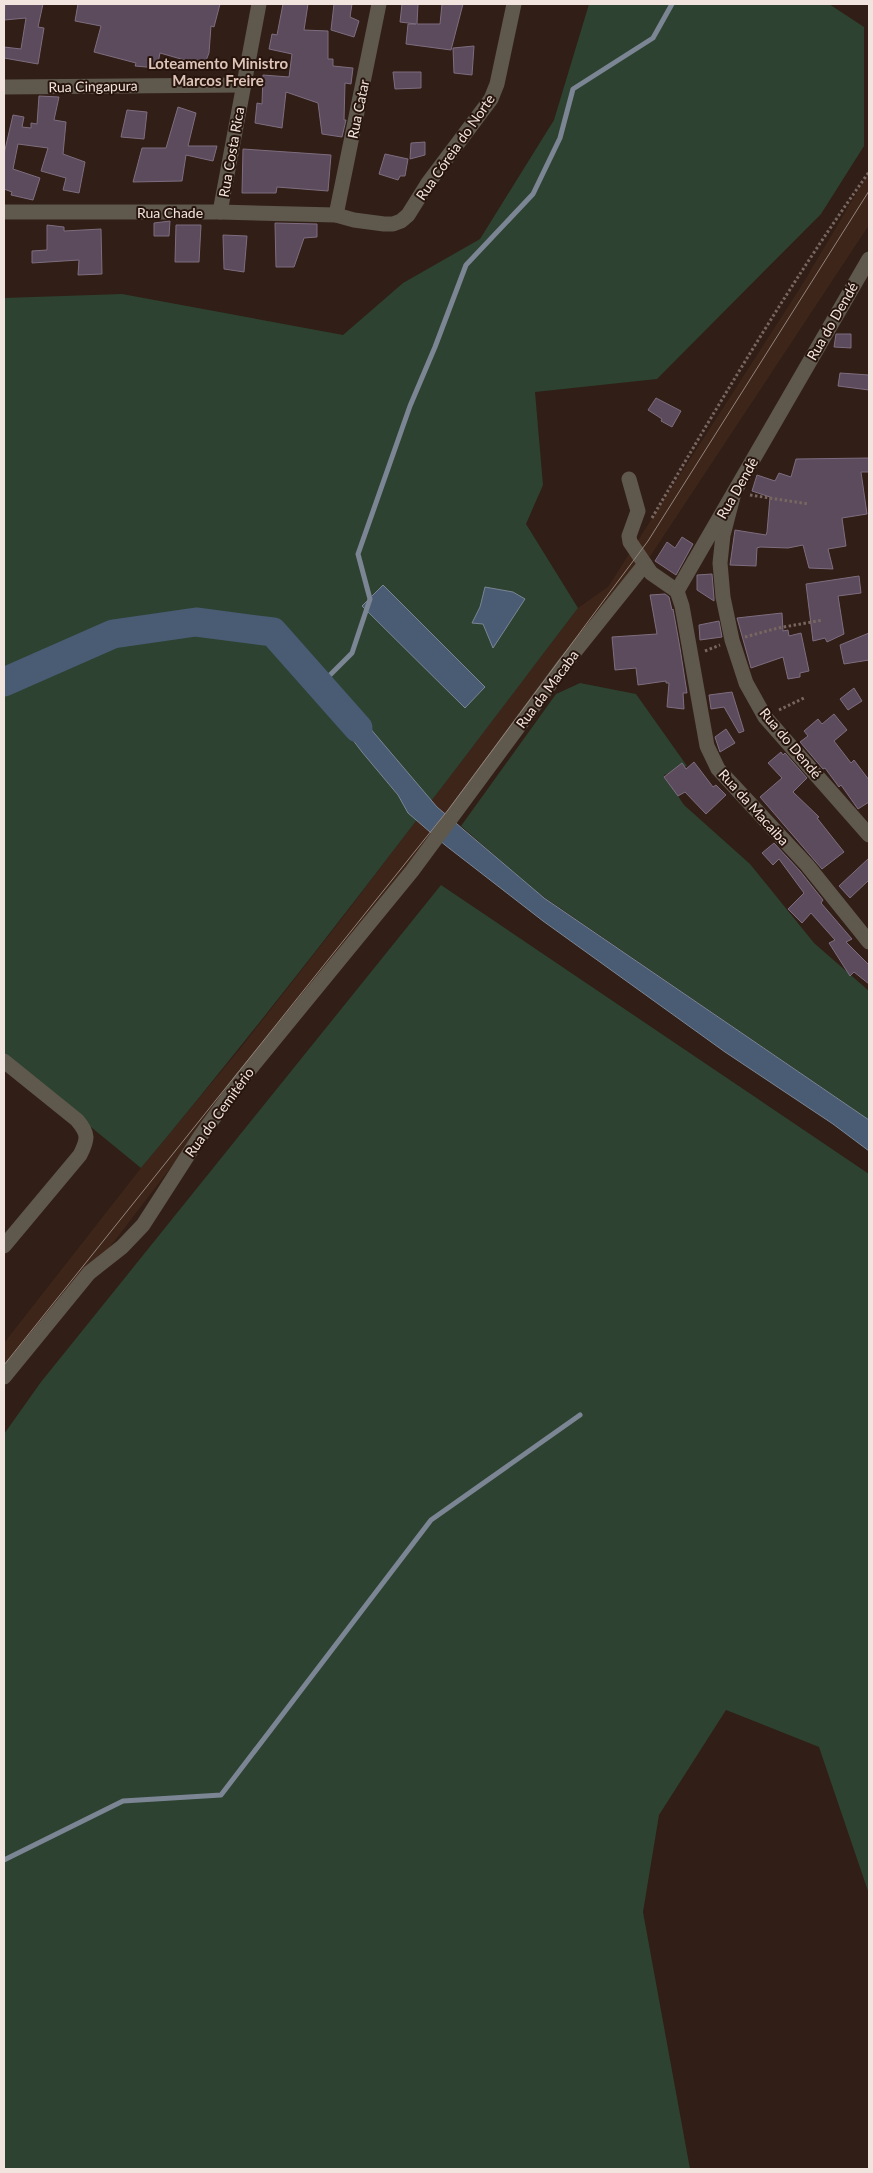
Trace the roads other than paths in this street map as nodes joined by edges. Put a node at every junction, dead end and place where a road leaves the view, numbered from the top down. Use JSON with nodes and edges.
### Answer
{"nodes":[{"id":1,"x":259,"y":4,"type":"edge"},
{"id":2,"x":379,"y":4,"type":"edge"},
{"id":3,"x":514,"y":4,"type":"edge"},
{"id":4,"x":242,"y":85,"type":"junction"},
{"id":5,"x":4,"y":87,"type":"edge"},
{"id":6,"x":4,"y":212,"type":"edge"},
{"id":7,"x":220,"y":212,"type":"junction"},
{"id":8,"x":336,"y":215,"type":"junction"},
{"id":9,"x":869,"y":258,"type":"edge"},
{"id":10,"x":796,"y":384,"type":"joint"},
{"id":11,"x":629,"y":479,"type":"dead end"},
{"id":12,"x":734,"y":492,"type":"junction"},
{"id":13,"x":645,"y":564,"type":"junction"},
{"id":14,"x":677,"y":590,"type":"junction"},
{"id":15,"x":869,"y":835,"type":"edge"},
{"id":16,"x":433,"y":844,"type":"joint"},
{"id":17,"x":869,"y":942,"type":"edge"},
{"id":18,"x":4,"y":1061,"type":"edge"},
{"id":19,"x":7,"y":1235,"type":"edge"},
{"id":20,"x":4,"y":1377,"type":"edge"}],
"edges":[{"from":1,"to":4,"type":"street","name":"Rua Costa Rica"},
{"from":2,"to":8,"type":"street","name":"Rua Catar"},
{"from":3,"to":8,"type":"street","name":"Rua Córeia do Norte"},
{"from":4,"to":5,"type":"street","name":"Rua Cingapura"},
{"from":4,"to":7,"type":"street","name":"Rua Costa Rica"},
{"from":6,"to":7,"type":"street","name":"Rua Chade"},
{"from":7,"to":8,"type":"street","name":"Rua Chade"},
{"from":9,"to":10,"type":"street","name":"Rua do Dendé"},
{"from":10,"to":12,"type":"street","name":"Rua Dendê"},
{"from":11,"to":13,"type":"street"},
{"from":12,"to":14,"type":"street","name":"Rua Dendê"},
{"from":12,"to":15,"type":"street","name":"Rua do Dendé"},
{"from":13,"to":14,"type":"street"},
{"from":13,"to":16,"type":"street","name":"Rua da Macaba"},
{"from":14,"to":17,"type":"street","name":"Rua da Macaiba"},
{"from":16,"to":20,"type":"street","name":"Rua do Cemitério"},
{"from":18,"to":19,"type":"street"}]}
